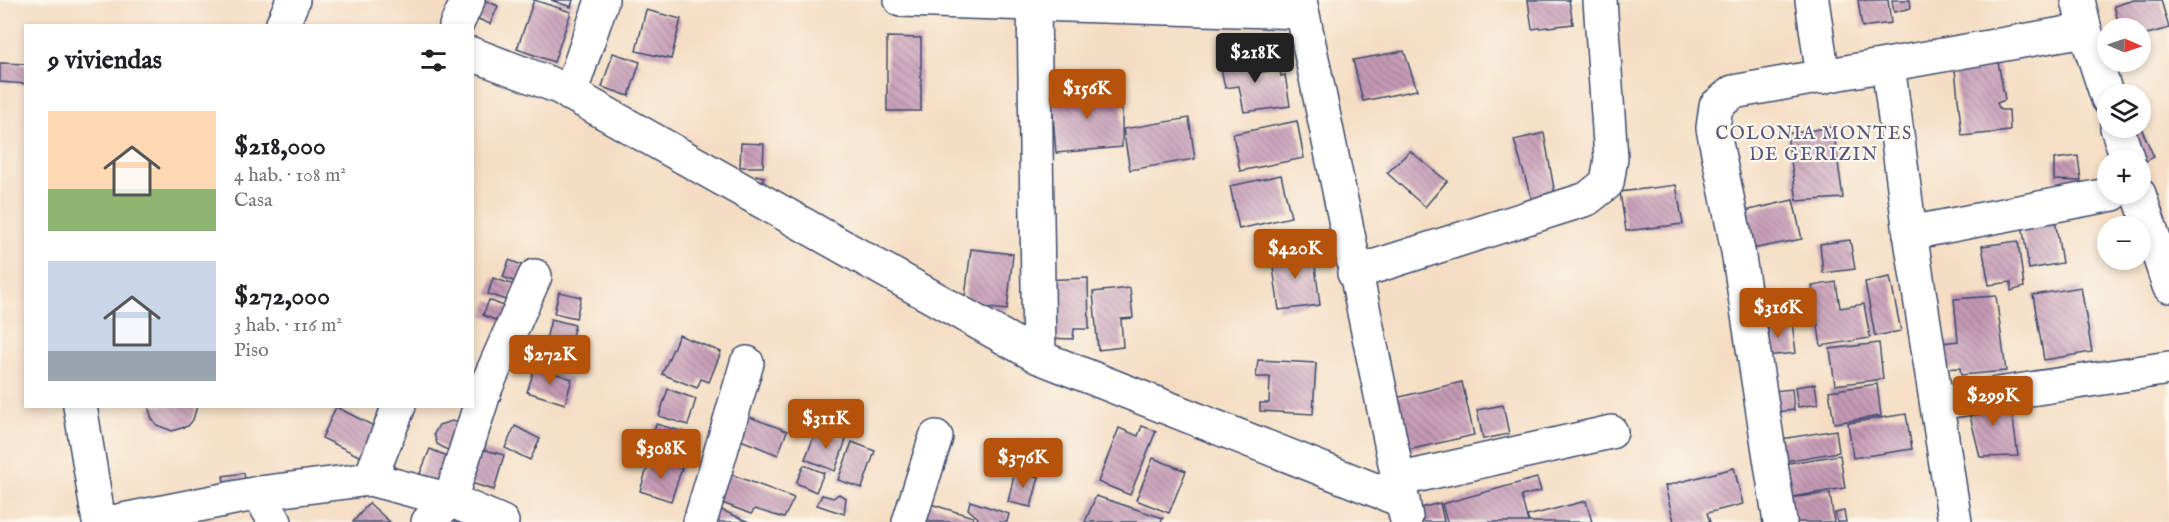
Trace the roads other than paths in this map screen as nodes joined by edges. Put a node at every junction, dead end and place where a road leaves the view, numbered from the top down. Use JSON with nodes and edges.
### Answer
{"nodes":[{"id":1,"x":293,"y":0,"type":"edge"},
{"id":2,"x":468,"y":0,"type":"edge"},
{"id":3,"x":602,"y":0,"type":"edge"},
{"id":4,"x":901,"y":0,"type":"edge"},
{"id":5,"x":1600,"y":0,"type":"edge"},
{"id":6,"x":1812,"y":0,"type":"edge"},
{"id":7,"x":969,"y":1,"type":"edge"},
{"id":8,"x":1034,"y":5,"type":"junction"},
{"id":9,"x":1301,"y":6,"type":"edge"},
{"id":10,"x":2081,"y":15,"type":"edge"},
{"id":11,"x":283,"y":24,"type":"edge"},
{"id":12,"x":457,"y":24,"type":"edge"},
{"id":13,"x":474,"y":55,"type":"edge"},
{"id":14,"x":1888,"y":65,"type":"junction"},
{"id":15,"x":1823,"y":77,"type":"junction"},
{"id":16,"x":2103,"y":84,"type":"edge"},
{"id":17,"x":570,"y":94,"type":"junction"},
{"id":18,"x":2097,"y":197,"type":"edge"},
{"id":19,"x":2142,"y":204,"type":"edge"},
{"id":20,"x":1910,"y":233,"type":"junction"},
{"id":21,"x":1354,"y":273,"type":"junction"},
{"id":22,"x":535,"y":276,"type":"dead end"},
{"id":23,"x":2169,"y":286,"type":"edge"},
{"id":24,"x":1039,"y":357,"type":"junction"},
{"id":25,"x":747,"y":363,"type":"dead end"},
{"id":26,"x":2169,"y":368,"type":"edge"},
{"id":27,"x":1938,"y":403,"type":"junction"},
{"id":28,"x":80,"y":408,"type":"edge"},
{"id":29,"x":398,"y":408,"type":"edge"},
{"id":30,"x":1611,"y":432,"type":"dead end"},
{"id":31,"x":936,"y":437,"type":"dead end"},
{"id":32,"x":370,"y":479,"type":"junction"},
{"id":33,"x":259,"y":493,"type":"junction"},
{"id":34,"x":1403,"y":501,"type":"edge"},
{"id":35,"x":439,"y":511,"type":"edge"},
{"id":36,"x":99,"y":522,"type":"edge"},
{"id":37,"x":112,"y":522,"type":"edge"},
{"id":38,"x":275,"y":522,"type":"edge"},
{"id":39,"x":502,"y":522,"type":"edge"},
{"id":40,"x":700,"y":522,"type":"edge"},
{"id":41,"x":909,"y":522,"type":"edge"},
{"id":42,"x":1779,"y":522,"type":"edge"},
{"id":43,"x":1955,"y":522,"type":"edge"}],
"edges":[{"from":1,"to":11,"type":"street"},
{"from":2,"to":12,"type":"street"},
{"from":3,"to":17,"type":"street"},
{"from":4,"to":7,"type":"street"},
{"from":5,"to":21,"type":"street"},
{"from":6,"to":15,"type":"street"},
{"from":7,"to":8,"type":"street"},
{"from":8,"to":9,"type":"street"},
{"from":8,"to":24,"type":"street"},
{"from":9,"to":21,"type":"street"},
{"from":10,"to":14,"type":"street"},
{"from":10,"to":16,"type":"street"},
{"from":13,"to":17,"type":"street"},
{"from":14,"to":15,"type":"street"},
{"from":14,"to":20,"type":"street"},
{"from":15,"to":42,"type":"street"},
{"from":17,"to":24,"type":"street"},
{"from":18,"to":20,"type":"street"},
{"from":19,"to":23,"type":"street"},
{"from":20,"to":27,"type":"street"},
{"from":21,"to":34,"type":"street"},
{"from":22,"to":35,"type":"street"},
{"from":24,"to":34,"type":"street"},
{"from":25,"to":40,"type":"street"},
{"from":26,"to":27,"type":"street"},
{"from":27,"to":43,"type":"street"},
{"from":28,"to":36,"type":"street"},
{"from":29,"to":32,"type":"street"},
{"from":30,"to":34,"type":"street"},
{"from":31,"to":41,"type":"street"},
{"from":32,"to":33,"type":"street"},
{"from":32,"to":35,"type":"street"},
{"from":33,"to":37,"type":"street"},
{"from":33,"to":38,"type":"street"},
{"from":35,"to":39,"type":"street"}]}
